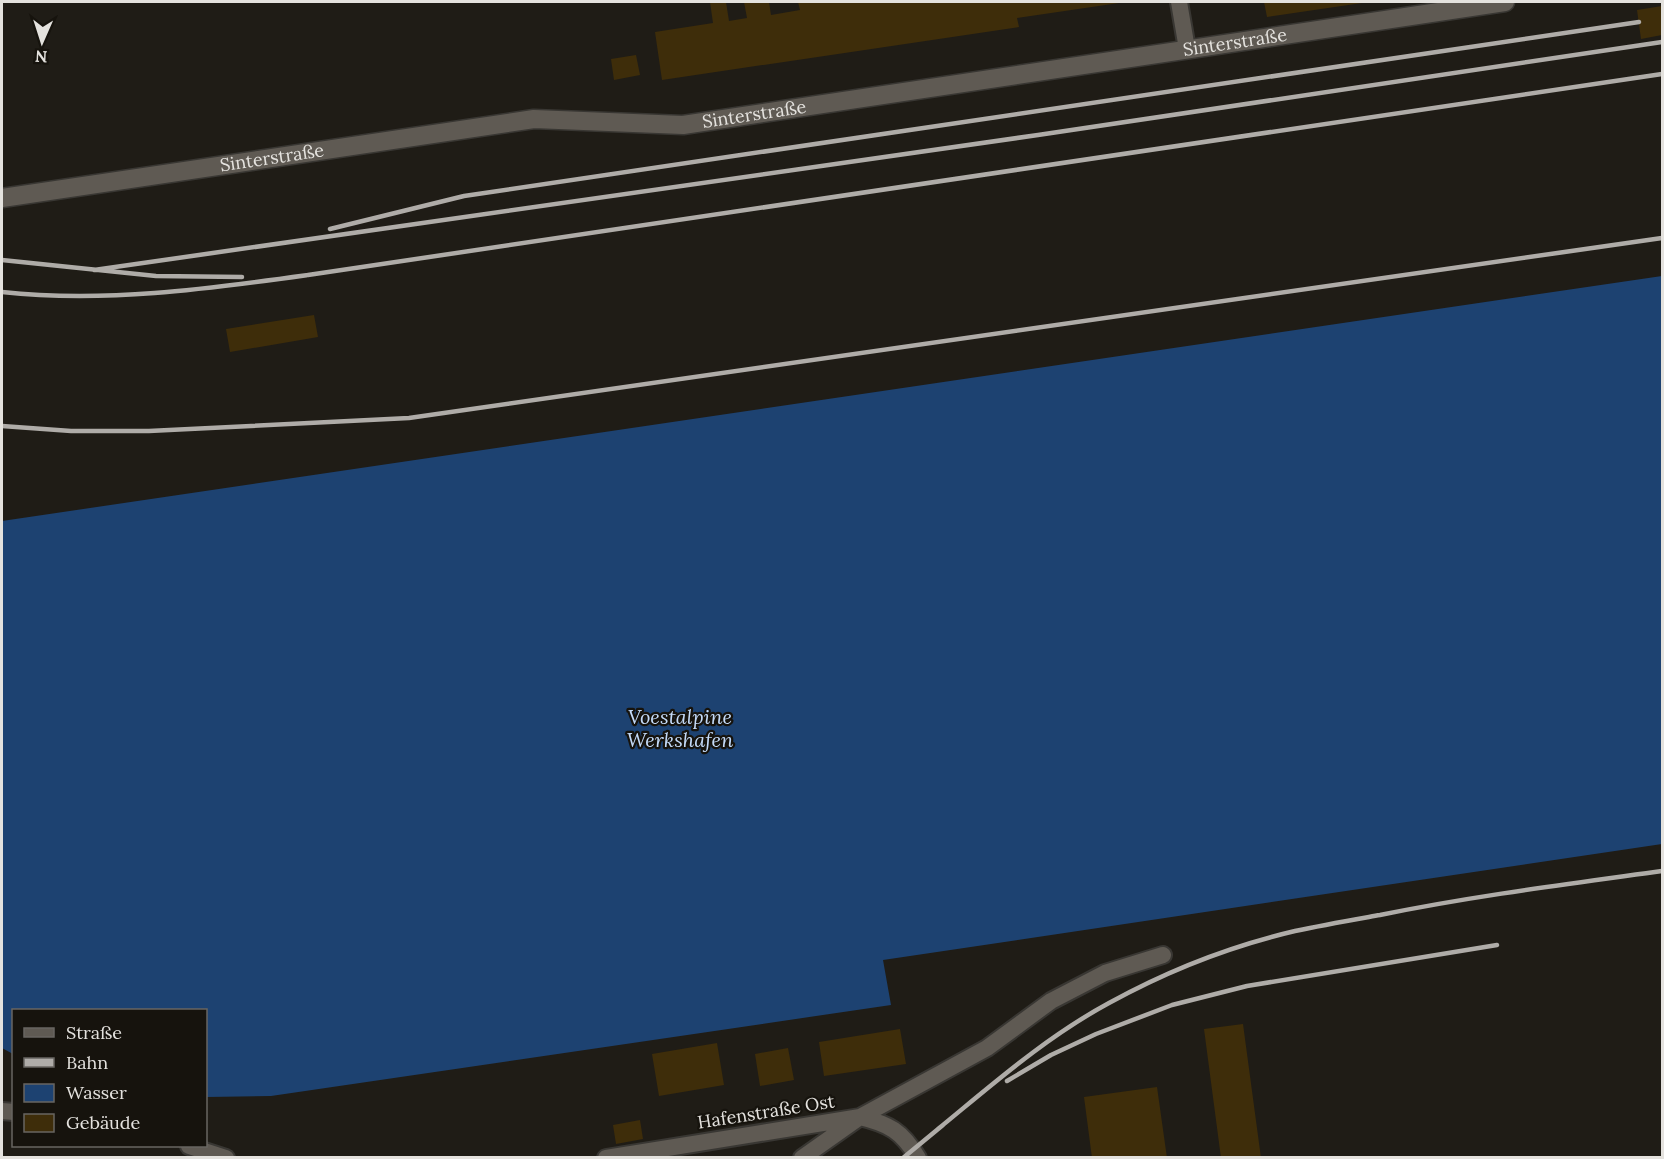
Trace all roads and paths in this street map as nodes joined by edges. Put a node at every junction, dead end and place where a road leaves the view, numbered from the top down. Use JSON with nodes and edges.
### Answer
{"nodes":[{"id":1,"x":1179,"y":2,"type":"edge"},
{"id":2,"x":1505,"y":2,"type":"edge"},
{"id":3,"x":1186,"y":49,"type":"junction"},
{"id":4,"x":2,"y":198,"type":"edge"},
{"id":5,"x":1163,"y":956,"type":"dead end"},
{"id":6,"x":860,"y":1117,"type":"junction"},
{"id":7,"x":192,"y":1147,"type":"edge"},
{"id":8,"x":226,"y":1158,"type":"edge"},
{"id":9,"x":606,"y":1158,"type":"edge"},
{"id":10,"x":802,"y":1158,"type":"edge"},
{"id":11,"x":918,"y":1158,"type":"edge"}],
"edges":[{"from":1,"to":3,"type":"lane"},
{"from":2,"to":3,"type":"street","name":"Sinterstraße"},
{"from":3,"to":4,"type":"street","name":"Sinterstraße"},
{"from":5,"to":6,"type":"lane"},
{"from":6,"to":9,"type":"lane","name":"Hafenstraße Ost"},
{"from":6,"to":10,"type":"lane"},
{"from":6,"to":11,"type":"lane","name":"Hafenstraße Ost"},
{"from":7,"to":8,"type":"lane"}]}
